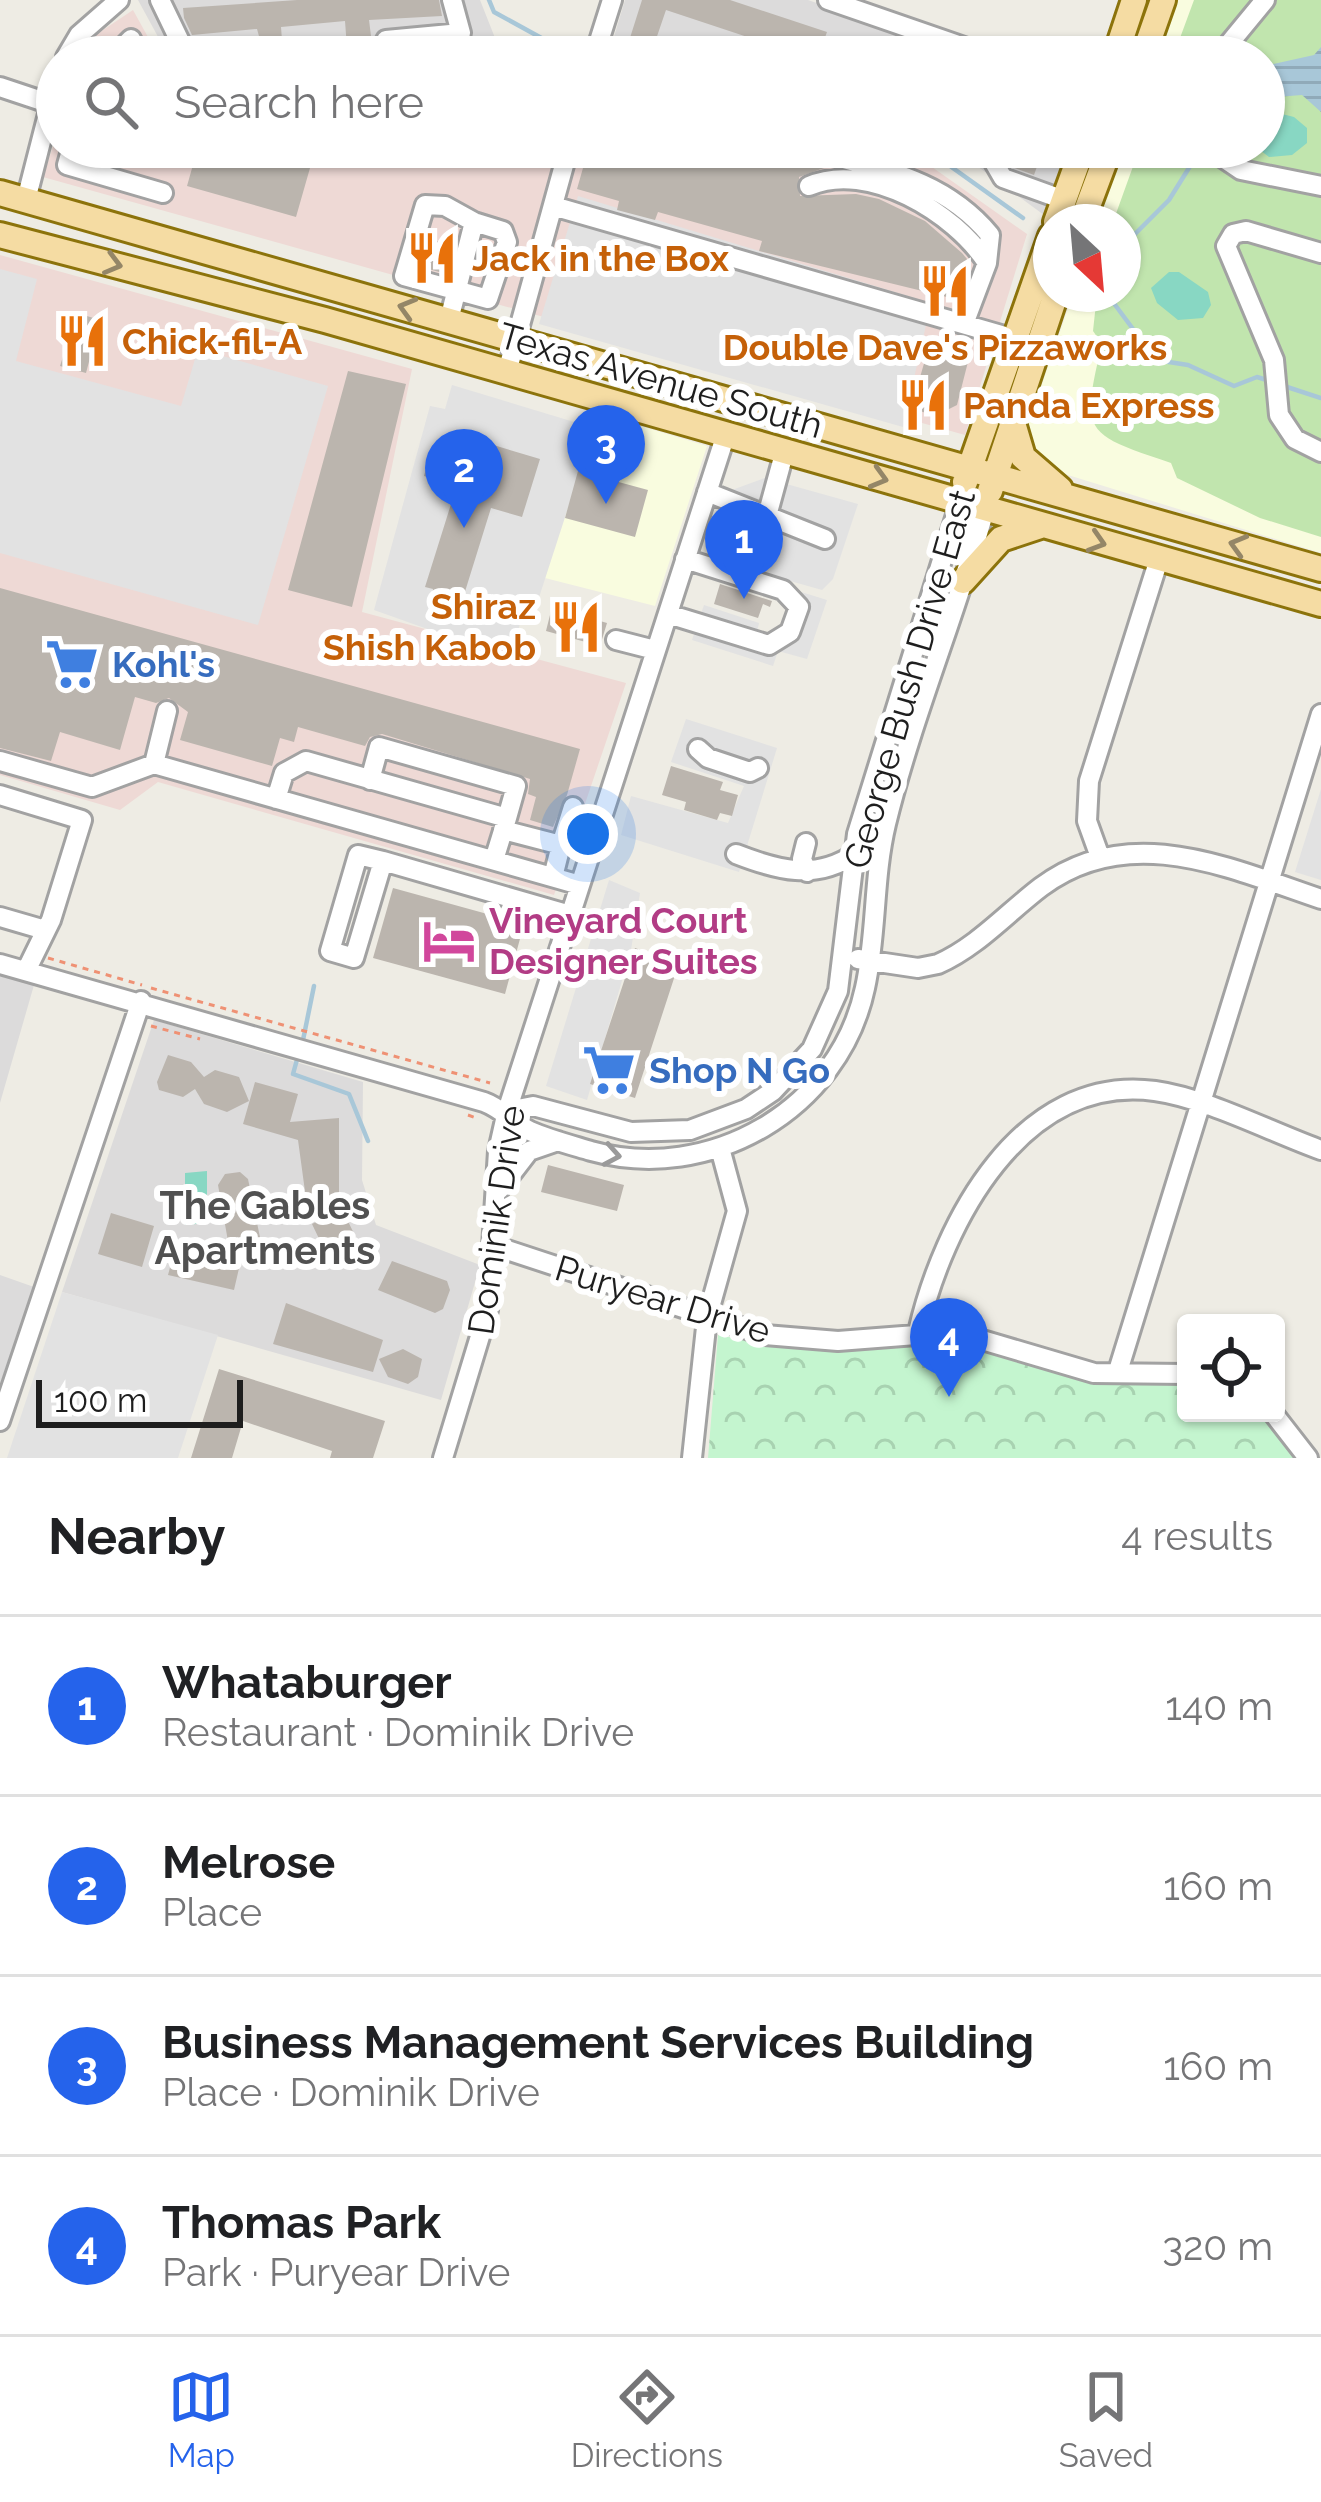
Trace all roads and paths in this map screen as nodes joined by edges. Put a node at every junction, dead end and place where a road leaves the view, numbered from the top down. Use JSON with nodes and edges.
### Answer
{"nodes":[{"id":1,"x":118,"y":0,"type":"edge"},
{"id":2,"x":160,"y":0,"type":"edge"},
{"id":3,"x":452,"y":0,"type":"edge"},
{"id":4,"x":612,"y":0,"type":"edge"},
{"id":5,"x":828,"y":0,"type":"edge"},
{"id":6,"x":894,"y":0,"type":"edge"},
{"id":7,"x":1134,"y":0,"type":"edge"},
{"id":8,"x":1163,"y":0,"type":"edge"},
{"id":9,"x":1264,"y":0,"type":"edge"},
{"id":10,"x":887,"y":21,"type":"junction"},
{"id":11,"x":78,"y":36,"type":"edge"},
{"id":12,"x":177,"y":36,"type":"edge"},
{"id":13,"x":429,"y":36,"type":"edge"},
{"id":14,"x":601,"y":36,"type":"edge"},
{"id":15,"x":931,"y":36,"type":"edge"},
{"id":16,"x":1121,"y":36,"type":"edge"},
{"id":17,"x":1150,"y":36,"type":"edge"},
{"id":18,"x":1235,"y":36,"type":"edge"},
{"id":19,"x":0,"y":87,"type":"edge"},
{"id":20,"x":36,"y":99,"type":"edge"},
{"id":21,"x":36,"y":162,"type":"edge"},
{"id":22,"x":77,"y":168,"type":"edge"},
{"id":23,"x":563,"y":168,"type":"edge"},
{"id":24,"x":874,"y":168,"type":"edge"},
{"id":25,"x":998,"y":168,"type":"edge"},
{"id":26,"x":1075,"y":168,"type":"edge"},
{"id":27,"x":1087,"y":168,"type":"edge"},
{"id":28,"x":1102,"y":168,"type":"edge"},
{"id":29,"x":1238,"y":168,"type":"edge"},
{"id":30,"x":1321,"y":185,"type":"edge"},
{"id":31,"x":808,"y":186,"type":"dead end"},
{"id":32,"x":0,"y":193,"type":"edge"},
{"id":33,"x":163,"y":193,"type":"dead end"},
{"id":34,"x":26,"y":200,"type":"junction"},
{"id":35,"x":1048,"y":204,"type":"edge"},
{"id":36,"x":1063,"y":204,"type":"edge"},
{"id":37,"x":1082,"y":204,"type":"edge"},
{"id":38,"x":1089,"y":204,"type":"edge"},
{"id":39,"x":553,"y":206,"type":"junction"},
{"id":40,"x":509,"y":208,"type":"dead end"},
{"id":41,"x":474,"y":222,"type":"junction"},
{"id":42,"x":502,"y":231,"type":"junction"},
{"id":43,"x":0,"y":235,"type":"edge"},
{"id":44,"x":1321,"y":253,"type":"edge"},
{"id":45,"x":987,"y":263,"type":"junction"},
{"id":46,"x":1033,"y":288,"type":"edge"},
{"id":47,"x":458,"y":291,"type":"junction"},
{"id":48,"x":1050,"y":312,"type":"edge"},
{"id":49,"x":449,"y":320,"type":"junction"},
{"id":50,"x":964,"y":325,"type":"junction"},
{"id":51,"x":517,"y":339,"type":"junction"},
{"id":52,"x":1015,"y":339,"type":"junction"},
{"id":53,"x":507,"y":372,"type":"junction"},
{"id":54,"x":1013,"y":421,"type":"junction"},
{"id":55,"x":726,"y":434,"type":"junction"},
{"id":56,"x":784,"y":450,"type":"junction"},
{"id":57,"x":1321,"y":452,"type":"edge"},
{"id":58,"x":968,"y":469,"type":"junction"},
{"id":59,"x":994,"y":476,"type":"junction"},
{"id":60,"x":707,"y":492,"type":"junction"},
{"id":61,"x":1071,"y":496,"type":"junction"},
{"id":62,"x":972,"y":506,"type":"junction"},
{"id":63,"x":767,"y":516,"type":"junction"},
{"id":64,"x":1040,"y":526,"type":"junction"},
{"id":65,"x":825,"y":539,"type":"dead end"},
{"id":66,"x":685,"y":559,"type":"junction"},
{"id":67,"x":1159,"y":559,"type":"junction"},
{"id":68,"x":1321,"y":569,"type":"edge"},
{"id":69,"x":963,"y":581,"type":"junction"},
{"id":70,"x":1321,"y":604,"type":"edge"},
{"id":71,"x":668,"y":614,"type":"junction"},
{"id":72,"x":616,"y":640,"type":"dead end"},
{"id":73,"x":655,"y":650,"type":"junction"},
{"id":74,"x":167,"y":711,"type":"dead end"},
{"id":75,"x":1321,"y":714,"type":"edge"},
{"id":76,"x":698,"y":749,"type":"dead end"},
{"id":77,"x":1316,"y":752,"type":"edge"},
{"id":78,"x":0,"y":761,"type":"edge"},
{"id":79,"x":154,"y":764,"type":"junction"},
{"id":80,"x":758,"y":767,"type":"dead end"},
{"id":81,"x":370,"y":780,"type":"junction"},
{"id":82,"x":0,"y":795,"type":"edge"},
{"id":83,"x":276,"y":799,"type":"junction"},
{"id":84,"x":573,"y":807,"type":"dead end"},
{"id":85,"x":505,"y":824,"type":"junction"},
{"id":86,"x":806,"y":843,"type":"dead end"},
{"id":87,"x":561,"y":845,"type":"junction"},
{"id":88,"x":736,"y":854,"type":"dead end"},
{"id":89,"x":855,"y":854,"type":"junction"},
{"id":90,"x":1100,"y":857,"type":"junction"},
{"id":91,"x":494,"y":860,"type":"junction"},
{"id":92,"x":383,"y":861,"type":"junction"},
{"id":93,"x":807,"y":872,"type":"junction"},
{"id":94,"x":553,"y":877,"type":"junction"},
{"id":95,"x":1272,"y":883,"type":"junction"},
{"id":96,"x":580,"y":885,"type":"junction"},
{"id":97,"x":1321,"y":899,"type":"edge"},
{"id":98,"x":570,"y":915,"type":"junction"},
{"id":99,"x":0,"y":917,"type":"edge"},
{"id":100,"x":45,"y":930,"type":"junction"},
{"id":101,"x":845,"y":956,"type":"junction"},
{"id":102,"x":47,"y":957,"type":"dead end"},
{"id":103,"x":869,"y":961,"type":"junction"},
{"id":104,"x":0,"y":964,"type":"edge"},
{"id":105,"x":26,"y":971,"type":"junction"},
{"id":106,"x":141,"y":1001,"type":"junction"},
{"id":107,"x":280,"y":1034,"type":"junction"},
{"id":108,"x":330,"y":1047,"type":"junction"},
{"id":109,"x":490,"y":1083,"type":"dead end"},
{"id":110,"x":1202,"y":1107,"type":"junction"},
{"id":111,"x":507,"y":1111,"type":"junction"},
{"id":112,"x":560,"y":1140,"type":"junction"},
{"id":113,"x":720,"y":1148,"type":"junction"},
{"id":114,"x":1321,"y":1150,"type":"edge"},
{"id":115,"x":496,"y":1194,"type":"junction"},
{"id":116,"x":495,"y":1246,"type":"junction"},
{"id":117,"x":707,"y":1318,"type":"junction"},
{"id":118,"x":919,"y":1332,"type":"junction"},
{"id":119,"x":1118,"y":1371,"type":"junction"},
{"id":120,"x":1177,"y":1374,"type":"edge"},
{"id":121,"x":0,"y":1421,"type":"edge"},
{"id":122,"x":1280,"y":1422,"type":"edge"},
{"id":123,"x":443,"y":1458,"type":"edge"},
{"id":124,"x":692,"y":1458,"type":"edge"},
{"id":125,"x":1308,"y":1458,"type":"edge"}],
"edges":[{"from":1,"to":11,"type":"street"},
{"from":2,"to":12,"type":"street"},
{"from":3,"to":13,"type":"street"},
{"from":4,"to":14,"type":"street"},
{"from":5,"to":10,"type":"street"},
{"from":6,"to":10,"type":"street"},
{"from":7,"to":16,"type":"main road"},
{"from":8,"to":17,"type":"main road"},
{"from":9,"to":18,"type":"street"},
{"from":10,"to":15,"type":"street"},
{"from":19,"to":20,"type":"street"},
{"from":21,"to":34,"type":"street"},
{"from":22,"to":33,"type":"street"},
{"from":23,"to":39,"type":"street"},
{"from":24,"to":45,"type":"street"},
{"from":25,"to":35,"type":"street"},
{"from":26,"to":36,"type":"main road"},
{"from":27,"to":37,"type":"main road"},
{"from":28,"to":38,"type":"main road"},
{"from":29,"to":30,"type":"street"},
{"from":31,"to":45,"type":"street"},
{"from":32,"to":34,"type":"main road","name":"Texas Avenue South"},
{"from":49,"to":34,"type":"main road","name":"Texas Avenue South","one_way":true},
{"from":39,"to":50,"type":"street"},
{"from":39,"to":51,"type":"street"},
{"from":40,"to":42,"type":"street"},
{"from":41,"to":42,"type":"street"},
{"from":41,"to":47,"type":"street"},
{"from":41,"to":47,"type":"street"},
{"from":42,"to":47,"type":"street"},
{"from":43,"to":53,"type":"main road","name":"Texas Avenue South","one_way":true},
{"from":44,"to":57,"type":"street"},
{"from":45,"to":50,"type":"street"},
{"from":46,"to":52,"type":"main road","name":"George Bush Drive East"},
{"from":47,"to":49,"type":"street"},
{"from":48,"to":54,"type":"main road","name":"George Bush Drive East"},
{"from":49,"to":51,"type":"main road","name":"Texas Avenue South"},
{"from":50,"to":52,"type":"street"},
{"from":51,"to":53,"type":"street"},
{"from":51,"to":58,"type":"main road","name":"Texas Avenue South"},
{"from":52,"to":58,"type":"main road","name":"George Bush Drive East"},
{"from":53,"to":55,"type":"main road","name":"Texas Avenue South"},
{"from":54,"to":59,"type":"main road","name":"George Bush Drive East"},
{"from":54,"to":61,"type":"main road"},
{"from":55,"to":56,"type":"main road","name":"Texas Avenue South"},
{"from":55,"to":60,"type":"street","name":"Dominik Drive"},
{"from":56,"to":62,"type":"main road","name":"Texas Avenue South","one_way":true},
{"from":56,"to":63,"type":"street"},
{"from":58,"to":59,"type":"main road","name":"Texas Avenue South"},
{"from":58,"to":62,"type":"main road","name":"George Bush Drive East"},
{"from":59,"to":61,"type":"main road","name":"Texas Avenue South"},
{"from":59,"to":62,"type":"main road","name":"George Bush Drive East"},
{"from":60,"to":63,"type":"street"},
{"from":60,"to":66,"type":"street","name":"Dominik Drive"},
{"from":68,"to":61,"type":"main road","name":"Texas Avenue South","one_way":true},
{"from":62,"to":64,"type":"main road","name":"Texas Avenue South"},
{"from":62,"to":69,"type":"street","name":"George Bush Drive East"},
{"from":62,"to":89,"type":"street","name":"George Bush Drive East"},
{"from":63,"to":65,"type":"street"},
{"from":64,"to":67,"type":"main road","name":"Texas Avenue South","one_way":true},
{"from":64,"to":69,"type":"main road"},
{"from":66,"to":71,"type":"street","name":"Dominik Drive"},
{"from":66,"to":71,"type":"street"},
{"from":67,"to":70,"type":"main road","name":"Texas Avenue South"},
{"from":67,"to":90,"type":"street"},
{"from":69,"to":103,"type":"street","name":"George Bush Drive East"},
{"from":71,"to":73,"type":"street","name":"Dominik Drive"},
{"from":72,"to":73,"type":"street"},
{"from":73,"to":96,"type":"street","name":"Dominik Drive"},
{"from":74,"to":79,"type":"street"},
{"from":75,"to":77,"type":"street"},
{"from":76,"to":80,"type":"street"},
{"from":77,"to":95,"type":"street"},
{"from":78,"to":79,"type":"street"},
{"from":79,"to":83,"type":"street"},
{"from":81,"to":83,"type":"street"},
{"from":81,"to":85,"type":"street"},
{"from":81,"to":85,"type":"street"},
{"from":82,"to":100,"type":"street"},
{"from":83,"to":91,"type":"street"},
{"from":84,"to":87,"type":"street"},
{"from":85,"to":87,"type":"street"},
{"from":85,"to":91,"type":"street"},
{"from":86,"to":93,"type":"street"},
{"from":87,"to":94,"type":"street"},
{"from":88,"to":93,"type":"street"},
{"from":89,"to":93,"type":"street"},
{"from":89,"to":101,"type":"street","name":"George Bush Drive East"},
{"from":90,"to":95,"type":"street"},
{"from":90,"to":103,"type":"street"},
{"from":91,"to":94,"type":"street"},
{"from":92,"to":92,"type":"street"},
{"from":92,"to":98,"type":"street"},
{"from":94,"to":96,"type":"street"},
{"from":95,"to":97,"type":"street"},
{"from":95,"to":110,"type":"street"},
{"from":96,"to":98,"type":"street","name":"Dominik Drive"},
{"from":98,"to":111,"type":"street","name":"Dominik Drive"},
{"from":99,"to":100,"type":"street"},
{"from":100,"to":105,"type":"street"},
{"from":101,"to":103,"type":"street"},
{"from":101,"to":111,"type":"street","name":"George Bush Drive East"},
{"from":102,"to":107,"type":"path"},
{"from":103,"to":113,"type":"street","name":"George Bush Drive East"},
{"from":104,"to":105,"type":"street","name":"George Bush Drive East"},
{"from":105,"to":106,"type":"street","name":"George Bush Drive East"},
{"from":106,"to":107,"type":"street","name":"George Bush Drive East"},
{"from":106,"to":121,"type":"street"},
{"from":107,"to":108,"type":"street","name":"George Bush Drive East"},
{"from":107,"to":108,"type":"path"},
{"from":108,"to":109,"type":"path"},
{"from":108,"to":111,"type":"street","name":"George Bush Drive East"},
{"from":110,"to":114,"type":"street"},
{"from":110,"to":118,"type":"street"},
{"from":110,"to":119,"type":"street"},
{"from":111,"to":112,"type":"street","name":"George Bush Drive East"},
{"from":111,"to":115,"type":"street","name":"Dominik Drive"},
{"from":112,"to":113,"type":"street","name":"George Bush Drive East","one_way":true},
{"from":112,"to":115,"type":"street"},
{"from":113,"to":117,"type":"street"},
{"from":115,"to":116,"type":"street","name":"Dominik Drive"},
{"from":116,"to":117,"type":"street","name":"Puryear Drive"},
{"from":116,"to":123,"type":"street","name":"Dominik Drive"},
{"from":117,"to":118,"type":"street","name":"Puryear Drive"},
{"from":117,"to":124,"type":"street"},
{"from":118,"to":119,"type":"street","name":"Puryear Drive"},
{"from":119,"to":120,"type":"street","name":"Puryear Drive"},
{"from":122,"to":125,"type":"street"}]}
